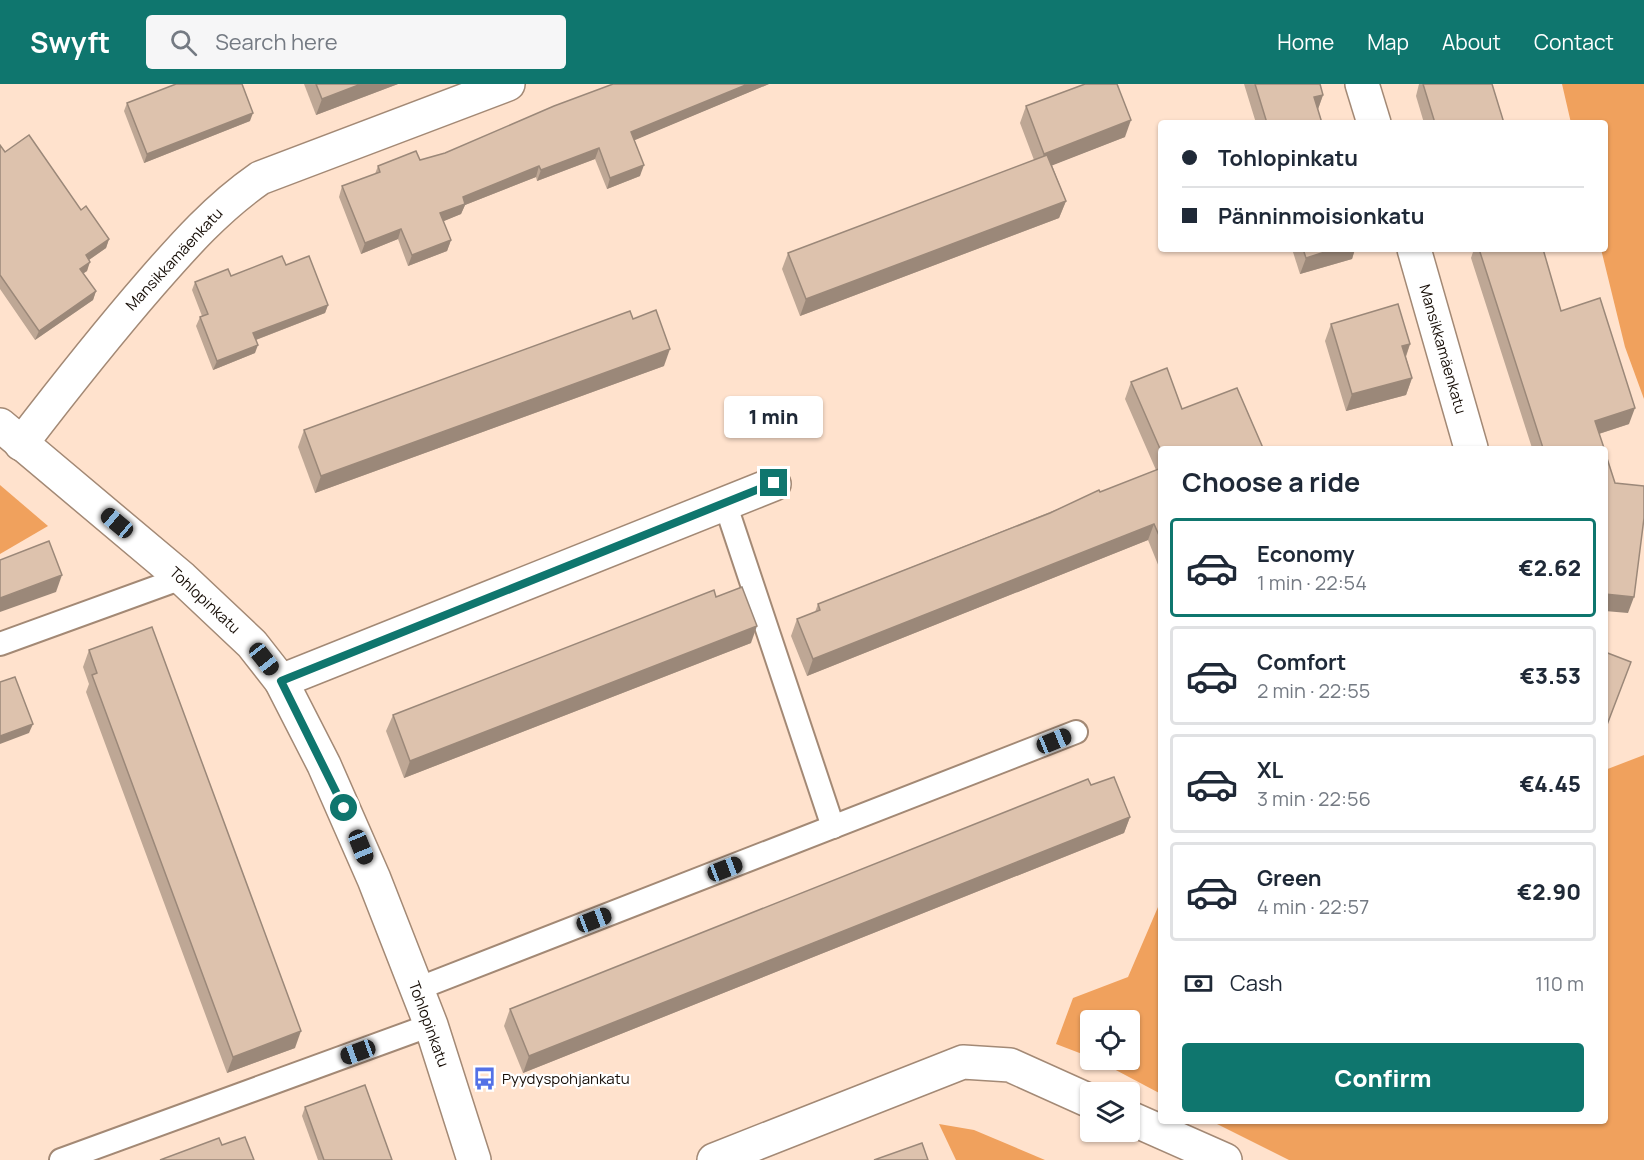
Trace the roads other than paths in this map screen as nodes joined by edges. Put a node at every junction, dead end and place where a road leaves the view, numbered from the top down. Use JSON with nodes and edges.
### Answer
{"nodes":[{"id":1,"x":508,"y":84,"type":"edge"},
{"id":2,"x":1362,"y":84,"type":"edge"},
{"id":3,"x":1373,"y":120,"type":"edge"},
{"id":4,"x":1415,"y":252,"type":"edge"},
{"id":5,"x":10,"y":434,"type":"edge"},
{"id":6,"x":1471,"y":446,"type":"edge"},
{"id":7,"x":774,"y":483,"type":"dead end"},
{"id":8,"x":725,"y":503,"type":"junction"},
{"id":9,"x":182,"y":578,"type":"junction"},
{"id":10,"x":0,"y":644,"type":"edge"},
{"id":11,"x":281,"y":681,"type":"junction"},
{"id":12,"x":1076,"y":732,"type":"dead end"},
{"id":13,"x":833,"y":827,"type":"junction"},
{"id":14,"x":417,"y":989,"type":"junction"},
{"id":15,"x":430,"y":1025,"type":"junction"},
{"id":16,"x":1080,"y":1096,"type":"edge"},
{"id":17,"x":1140,"y":1122,"type":"edge"},
{"id":18,"x":60,"y":1160,"type":"edge"},
{"id":19,"x":474,"y":1160,"type":"edge"},
{"id":20,"x":714,"y":1160,"type":"edge"},
{"id":21,"x":1225,"y":1160,"type":"edge"}],
"edges":[{"from":1,"to":5,"type":"street","name":"Mansikkamäenkatu"},
{"from":2,"to":3,"type":"street"},
{"from":4,"to":6,"type":"street","name":"Mansikkamäenkatu"},
{"from":5,"to":9,"type":"street","name":"Tohlopinkatu"},
{"from":7,"to":8,"type":"street"},
{"from":8,"to":11,"type":"street"},
{"from":8,"to":13,"type":"lane"},
{"from":9,"to":10,"type":"lane"},
{"from":9,"to":11,"type":"street","name":"Tohlopinkatu"},
{"from":11,"to":14,"type":"street","name":"Tohlopinkatu"},
{"from":12,"to":13,"type":"lane"},
{"from":13,"to":14,"type":"lane"},
{"from":14,"to":15,"type":"street","name":"Tohlopinkatu"},
{"from":15,"to":18,"type":"lane"},
{"from":15,"to":19,"type":"street","name":"Tohlopinkatu"},
{"from":16,"to":20,"type":"street"},
{"from":17,"to":21,"type":"street"}]}
